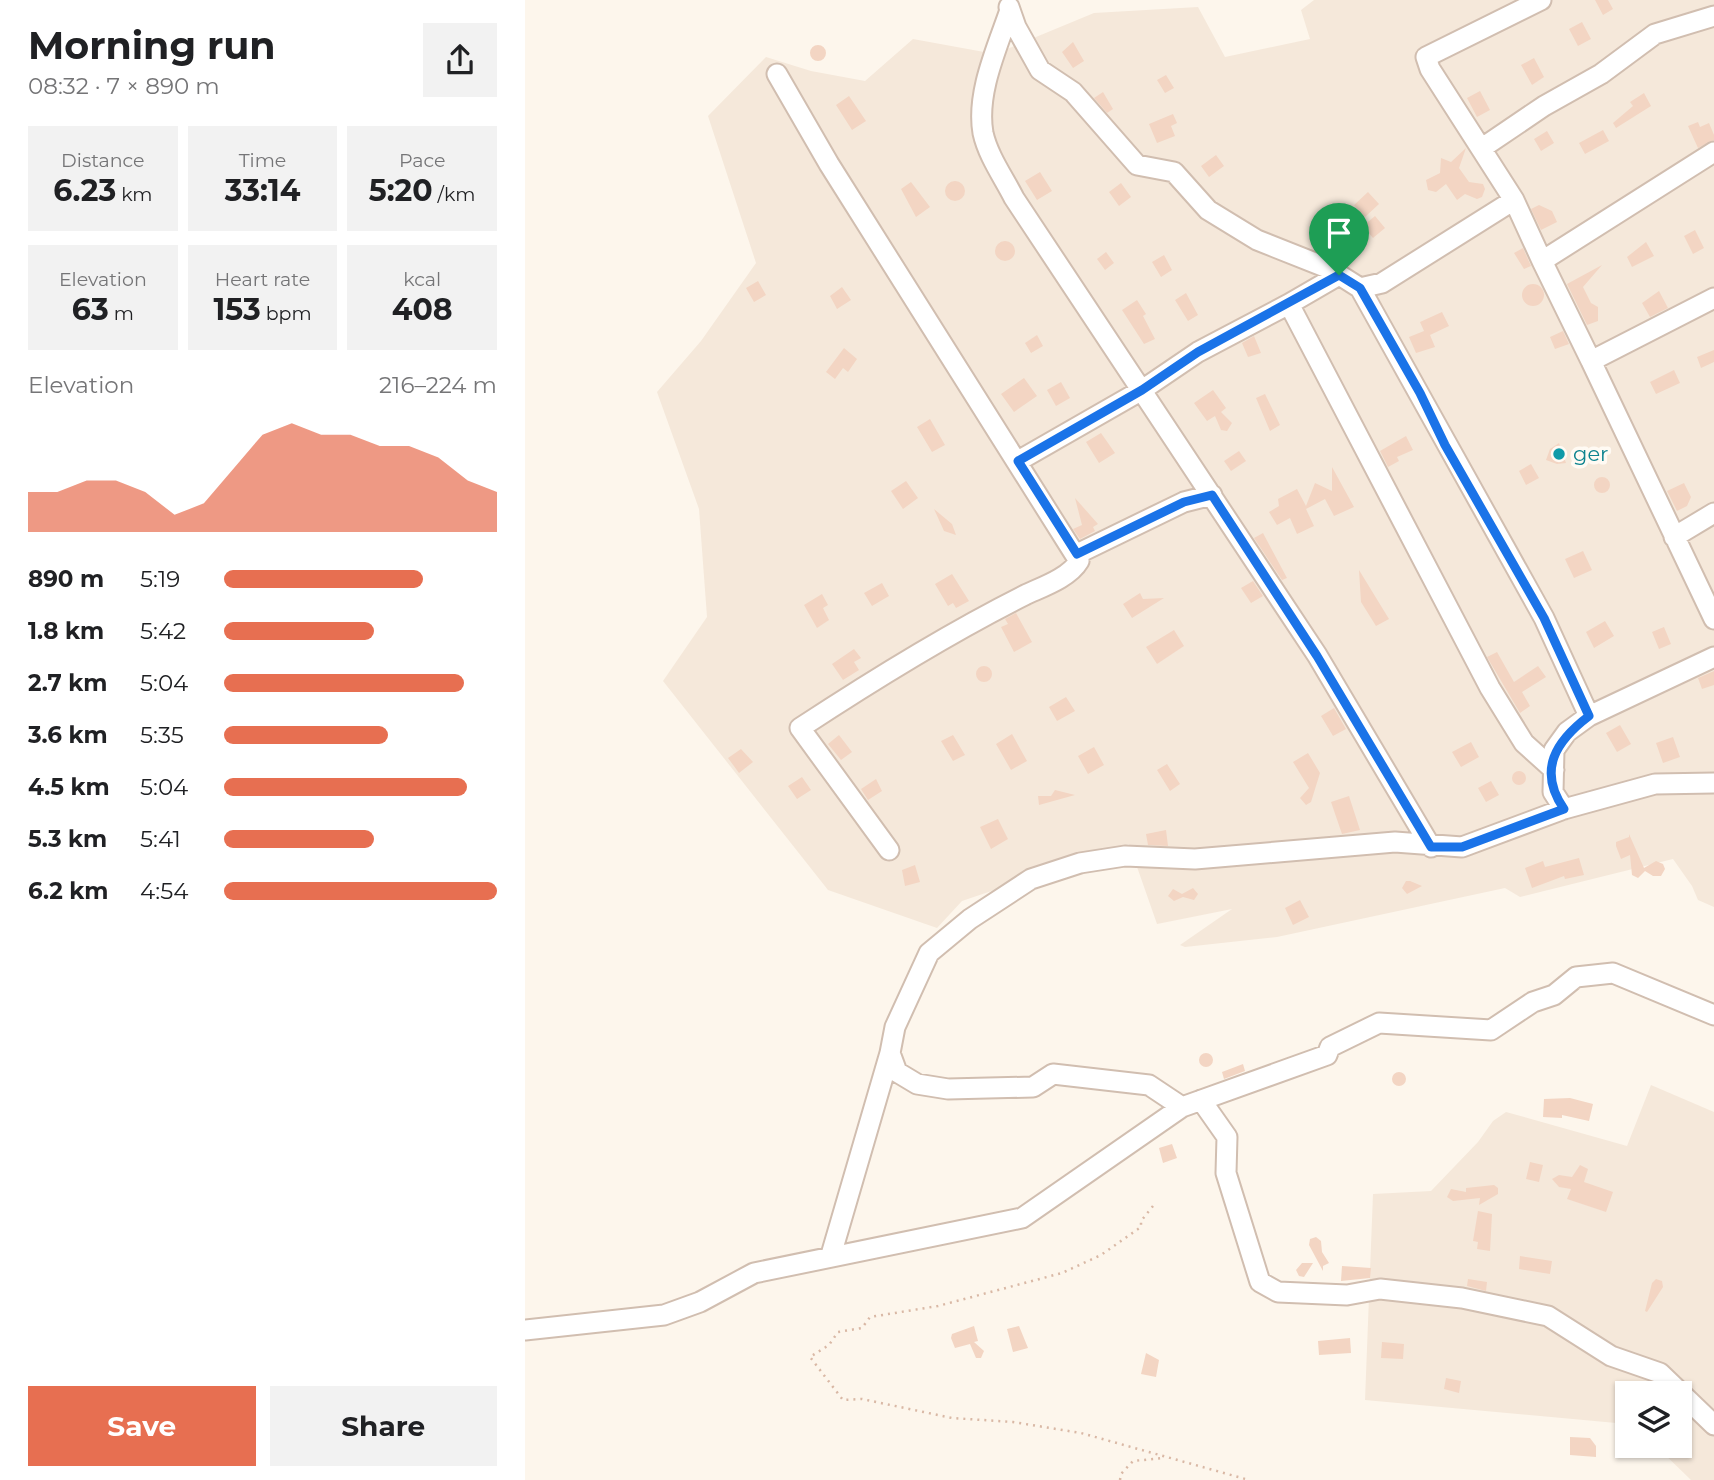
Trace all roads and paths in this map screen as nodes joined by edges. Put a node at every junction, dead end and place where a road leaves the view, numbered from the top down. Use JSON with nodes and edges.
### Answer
{"nodes":[{"id":1,"x":1541,"y":0,"type":"edge"},
{"id":2,"x":1009,"y":5,"type":"edge"},
{"id":3,"x":1714,"y":16,"type":"edge"},
{"id":4,"x":777,"y":74,"type":"dead end"},
{"id":5,"x":1482,"y":148,"type":"junction"},
{"id":6,"x":1714,"y":152,"type":"edge"},
{"id":7,"x":1514,"y":201,"type":"junction"},
{"id":8,"x":1542,"y":261,"type":"junction"},
{"id":9,"x":1339,"y":275,"type":"junction"},
{"id":10,"x":1360,"y":288,"type":"junction"},
{"id":11,"x":1714,"y":298,"type":"edge"},
{"id":12,"x":1289,"y":304,"type":"junction"},
{"id":13,"x":1591,"y":361,"type":"junction"},
{"id":14,"x":1142,"y":390,"type":"junction"},
{"id":15,"x":1018,"y":461,"type":"junction"},
{"id":16,"x":1212,"y":495,"type":"junction"},
{"id":17,"x":1714,"y":513,"type":"edge"},
{"id":18,"x":1674,"y":537,"type":"junction"},
{"id":19,"x":1077,"y":554,"type":"junction"},
{"id":20,"x":1714,"y":619,"type":"edge"},
{"id":21,"x":1714,"y":657,"type":"edge"},
{"id":22,"x":1589,"y":716,"type":"junction"},
{"id":23,"x":1554,"y":770,"type":"junction"},
{"id":24,"x":1714,"y":783,"type":"edge"},
{"id":25,"x":1564,"y":809,"type":"junction"},
{"id":26,"x":1431,"y":847,"type":"junction"},
{"id":27,"x":889,"y":850,"type":"dead end"},
{"id":28,"x":1714,"y":1015,"type":"edge"},
{"id":29,"x":890,"y":1053,"type":"junction"},
{"id":30,"x":1201,"y":1100,"type":"junction"},
{"id":31,"x":1182,"y":1107,"type":"junction"},
{"id":32,"x":1153,"y":1206,"type":"dead end"},
{"id":33,"x":831,"y":1255,"type":"junction"},
{"id":34,"x":525,"y":1330,"type":"edge"},
{"id":35,"x":1714,"y":1425,"type":"edge"},
{"id":36,"x":1167,"y":1458,"type":"junction"},
{"id":37,"x":1120,"y":1480,"type":"edge"},
{"id":38,"x":1249,"y":1480,"type":"edge"}],
"edges":[{"from":1,"to":5,"type":"street"},
{"from":2,"to":9,"type":"street"},
{"from":2,"to":14,"type":"street"},
{"from":3,"to":5,"type":"street"},
{"from":4,"to":15,"type":"street"},
{"from":5,"to":7,"type":"street"},
{"from":6,"to":8,"type":"street"},
{"from":7,"to":8,"type":"street"},
{"from":7,"to":10,"type":"street"},
{"from":8,"to":13,"type":"street"},
{"from":9,"to":10,"type":"street"},
{"from":9,"to":12,"type":"street"},
{"from":10,"to":22,"type":"street"},
{"from":11,"to":13,"type":"street"},
{"from":12,"to":14,"type":"street"},
{"from":12,"to":23,"type":"street"},
{"from":13,"to":18,"type":"street"},
{"from":14,"to":15,"type":"street"},
{"from":14,"to":16,"type":"street"},
{"from":15,"to":19,"type":"street"},
{"from":16,"to":19,"type":"street"},
{"from":16,"to":26,"type":"street"},
{"from":17,"to":18,"type":"street"},
{"from":18,"to":20,"type":"street"},
{"from":19,"to":27,"type":"street"},
{"from":21,"to":22,"type":"street"},
{"from":22,"to":23,"type":"street"},
{"from":23,"to":25,"type":"street"},
{"from":24,"to":25,"type":"street"},
{"from":25,"to":26,"type":"street"},
{"from":26,"to":29,"type":"street"},
{"from":28,"to":30,"type":"street"},
{"from":29,"to":31,"type":"street"},
{"from":29,"to":33,"type":"street"},
{"from":30,"to":31,"type":"street"},
{"from":30,"to":35,"type":"street"},
{"from":31,"to":33,"type":"street"},
{"from":32,"to":36,"type":"path"},
{"from":33,"to":34,"type":"street"},
{"from":36,"to":37,"type":"path"},
{"from":36,"to":38,"type":"path"}]}
